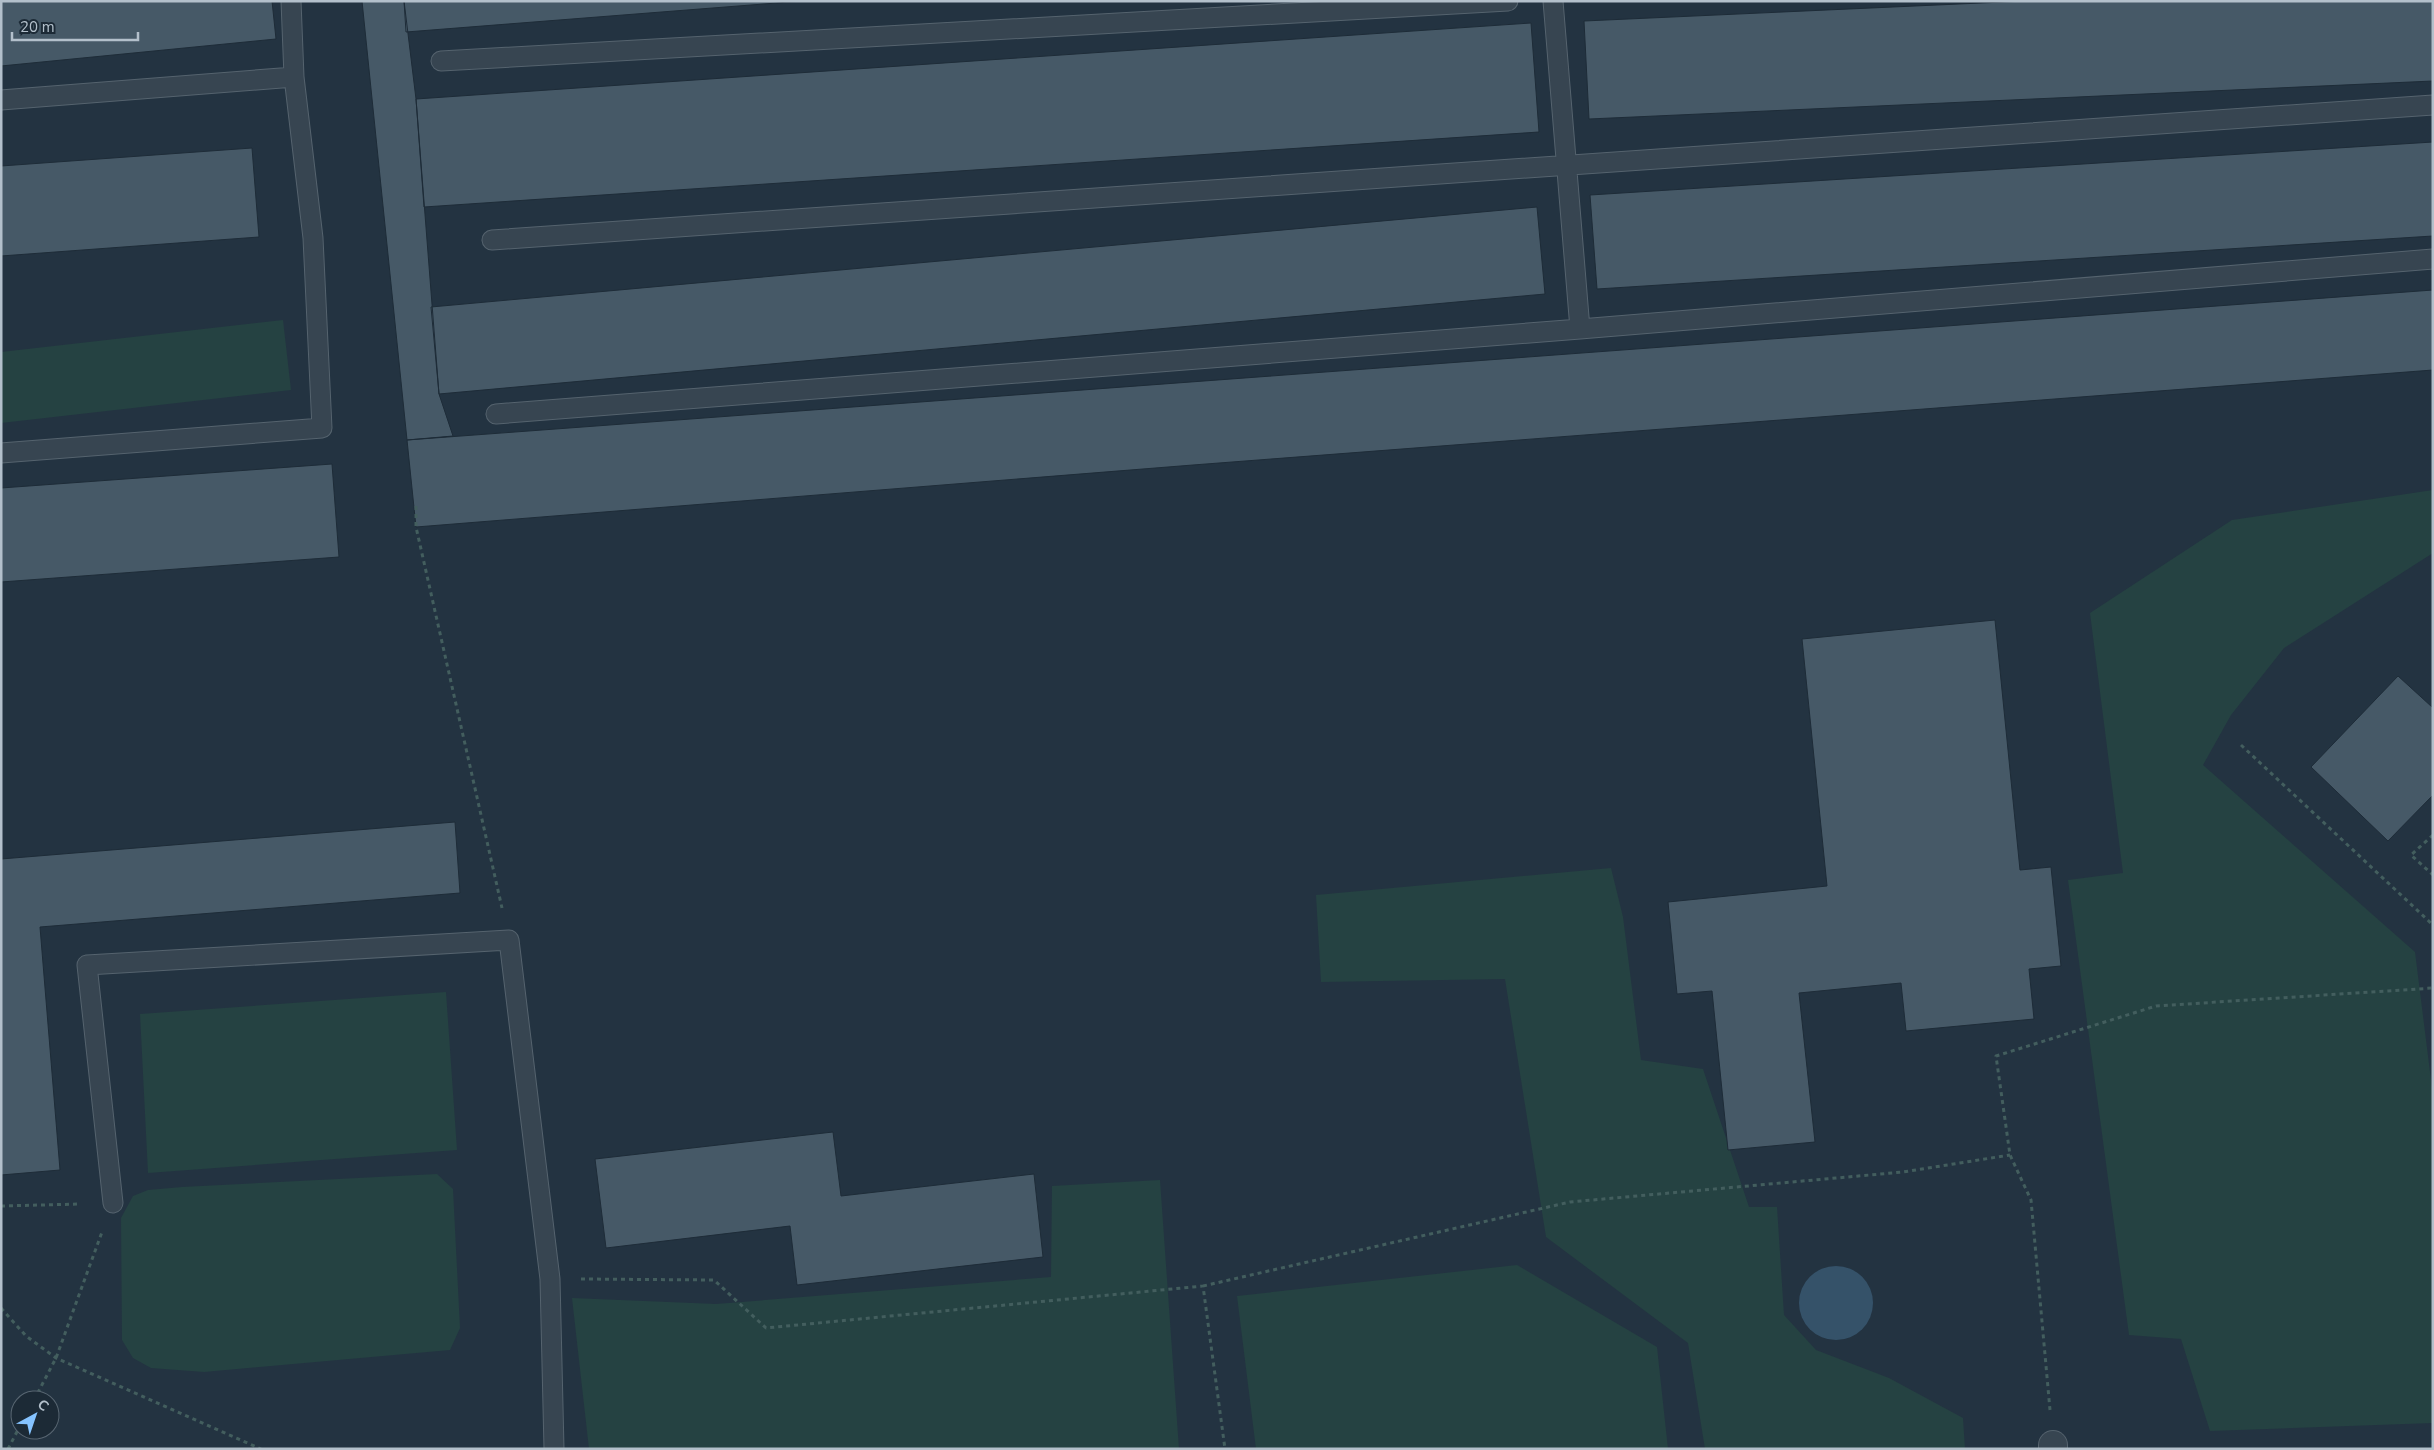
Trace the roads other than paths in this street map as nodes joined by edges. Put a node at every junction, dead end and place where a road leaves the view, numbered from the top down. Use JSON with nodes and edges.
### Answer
{"nodes":[{"id":1,"x":291,"y":1,"type":"edge"},
{"id":2,"x":1508,"y":1,"type":"edge"},
{"id":3,"x":1553,"y":1,"type":"edge"},
{"id":4,"x":441,"y":61,"type":"dead end"},
{"id":5,"x":294,"y":76,"type":"junction"},
{"id":6,"x":1,"y":100,"type":"edge"},
{"id":7,"x":2433,"y":105,"type":"edge"},
{"id":8,"x":1566,"y":167,"type":"junction"},
{"id":9,"x":492,"y":240,"type":"dead end"},
{"id":10,"x":2433,"y":259,"type":"edge"},
{"id":11,"x":1580,"y":329,"type":"junction"},
{"id":12,"x":496,"y":414,"type":"dead end"},
{"id":13,"x":1,"y":453,"type":"edge"},
{"id":14,"x":113,"y":1202,"type":"road end"},
{"id":15,"x":554,"y":1449,"type":"edge"}],
"edges":[{"from":1,"to":5,"type":"lane"},
{"from":2,"to":4,"type":"lane"},
{"from":3,"to":8,"type":"lane"},
{"from":5,"to":6,"type":"lane"},
{"from":5,"to":13,"type":"lane"},
{"from":7,"to":8,"type":"lane"},
{"from":8,"to":9,"type":"lane"},
{"from":8,"to":11,"type":"lane"},
{"from":10,"to":11,"type":"lane"},
{"from":11,"to":12,"type":"lane"},
{"from":14,"to":15,"type":"lane"}]}
